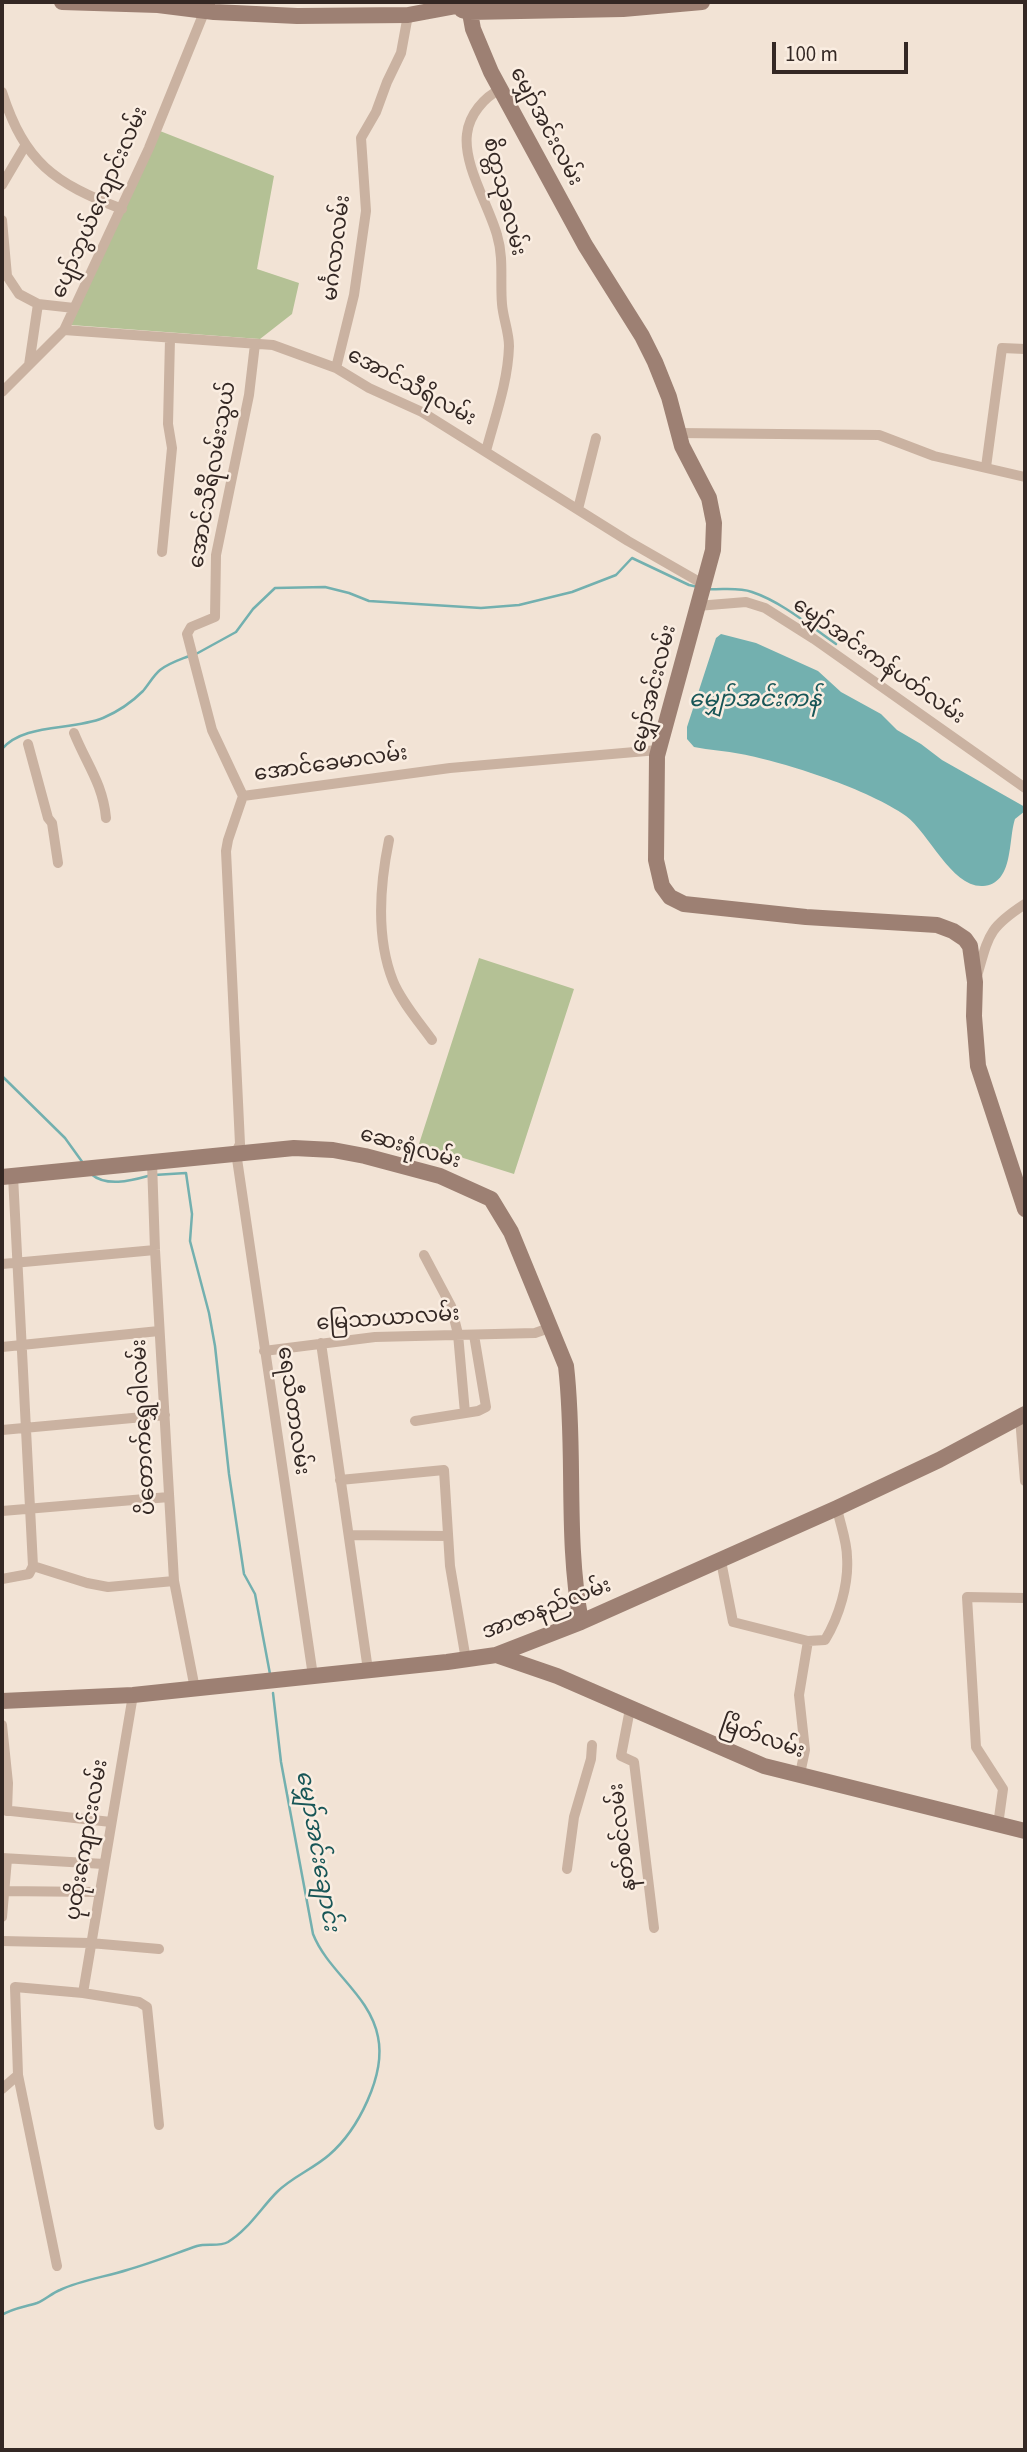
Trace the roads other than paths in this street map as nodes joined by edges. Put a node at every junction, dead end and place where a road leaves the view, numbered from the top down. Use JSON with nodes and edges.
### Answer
{"nodes":[{"id":1,"x":62,"y":2,"type":"edge"},
{"id":2,"x":702,"y":2,"type":"edge"},
{"id":3,"x":467,"y":5,"type":"edge"},
{"id":4,"x":212,"y":8,"type":"edge"},
{"id":5,"x":408,"y":15,"type":"junction"},
{"id":6,"x":501,"y":89,"type":"junction"},
{"id":7,"x":2,"y":92,"type":"edge"},
{"id":8,"x":25,"y":146,"type":"junction"},
{"id":9,"x":2,"y":185,"type":"edge"},
{"id":10,"x":122,"y":209,"type":"junction"},
{"id":11,"x":2,"y":220,"type":"edge"},
{"id":12,"x":2,"y":227,"type":"edge"},
{"id":13,"x":38,"y":304,"type":"junction"},
{"id":14,"x":74,"y":308,"type":"junction"},
{"id":15,"x":64,"y":330,"type":"junction"},
{"id":16,"x":170,"y":339,"type":"junction"},
{"id":17,"x":255,"y":344,"type":"junction"},
{"id":18,"x":1025,"y":349,"type":"edge"},
{"id":19,"x":29,"y":366,"type":"junction"},
{"id":20,"x":335,"y":368,"type":"junction"},
{"id":21,"x":2,"y":392,"type":"edge"},
{"id":22,"x":678,"y":433,"type":"junction"},
{"id":23,"x":596,"y":438,"type":"dead end"},
{"id":24,"x":486,"y":450,"type":"junction"},
{"id":25,"x":986,"y":467,"type":"junction"},
{"id":26,"x":1025,"y":477,"type":"edge"},
{"id":27,"x":578,"y":509,"type":"junction"},
{"id":28,"x":162,"y":552,"type":"dead end"},
{"id":29,"x":703,"y":584,"type":"junction"},
{"id":30,"x":697,"y":606,"type":"junction"},
{"id":31,"x":74,"y":733,"type":"dead end"},
{"id":32,"x":28,"y":744,"type":"dead end"},
{"id":33,"x":658,"y":750,"type":"junction"},
{"id":34,"x":1025,"y":788,"type":"edge"},
{"id":35,"x":243,"y":796,"type":"junction"},
{"id":36,"x":106,"y":818,"type":"dead end"},
{"id":37,"x":388,"y":840,"type":"dead end"},
{"id":38,"x":58,"y":863,"type":"dead end"},
{"id":39,"x":1025,"y":904,"type":"edge"},
{"id":40,"x":975,"y":982,"type":"junction"},
{"id":41,"x":432,"y":1040,"type":"dead end"},
{"id":42,"x":236,"y":1152,"type":"junction"},
{"id":43,"x":152,"y":1162,"type":"junction"},
{"id":44,"x":8,"y":1177,"type":"edge"},
{"id":45,"x":1025,"y":1209,"type":"edge"},
{"id":46,"x":155,"y":1250,"type":"junction"},
{"id":47,"x":424,"y":1255,"type":"dead end"},
{"id":48,"x":18,"y":1262,"type":"junction"},
{"id":49,"x":2,"y":1264,"type":"edge"},
{"id":50,"x":552,"y":1327,"type":"junction"},
{"id":51,"x":159,"y":1331,"type":"junction"},
{"id":52,"x":458,"y":1334,"type":"junction"},
{"id":53,"x":474,"y":1335,"type":"junction"},
{"id":54,"x":321,"y":1343,"type":"junction"},
{"id":55,"x":21,"y":1345,"type":"junction"},
{"id":56,"x":2,"y":1347,"type":"edge"},
{"id":57,"x":264,"y":1351,"type":"junction"},
{"id":58,"x":466,"y":1413,"type":"junction"},
{"id":59,"x":165,"y":1415,"type":"junction"},
{"id":60,"x":1023,"y":1415,"type":"edge"},
{"id":61,"x":415,"y":1421,"type":"dead end"},
{"id":62,"x":25,"y":1428,"type":"junction"},
{"id":63,"x":2,"y":1430,"type":"edge"},
{"id":64,"x":340,"y":1480,"type":"junction"},
{"id":65,"x":1025,"y":1481,"type":"edge"},
{"id":66,"x":169,"y":1497,"type":"junction"},
{"id":67,"x":837,"y":1508,"type":"junction"},
{"id":68,"x":29,"y":1509,"type":"junction"},
{"id":69,"x":2,"y":1511,"type":"edge"},
{"id":70,"x":350,"y":1535,"type":"junction"},
{"id":71,"x":448,"y":1536,"type":"junction"},
{"id":72,"x":721,"y":1562,"type":"junction"},
{"id":73,"x":33,"y":1566,"type":"junction"},
{"id":74,"x":2,"y":1578,"type":"edge"},
{"id":75,"x":174,"y":1581,"type":"junction"},
{"id":76,"x":1025,"y":1598,"type":"edge"},
{"id":77,"x":581,"y":1622,"type":"junction"},
{"id":78,"x":538,"y":1639,"type":"junction"},
{"id":79,"x":808,"y":1641,"type":"junction"},
{"id":80,"x":496,"y":1655,"type":"junction"},
{"id":81,"x":466,"y":1660,"type":"junction"},
{"id":82,"x":368,"y":1670,"type":"junction"},
{"id":83,"x":545,"y":1672,"type":"junction"},
{"id":84,"x":313,"y":1676,"type":"junction"},
{"id":85,"x":195,"y":1689,"type":"junction"},
{"id":86,"x":133,"y":1695,"type":"junction"},
{"id":87,"x":2,"y":1701,"type":"edge"},
{"id":88,"x":630,"y":1709,"type":"junction"},
{"id":89,"x":2,"y":1725,"type":"edge"},
{"id":90,"x":592,"y":1745,"type":"dead end"},
{"id":91,"x":800,"y":1774,"type":"junction"},
{"id":92,"x":4,"y":1811,"type":"edge"},
{"id":93,"x":111,"y":1822,"type":"junction"},
{"id":94,"x":999,"y":1825,"type":"junction"},
{"id":95,"x":1025,"y":1832,"type":"edge"},
{"id":96,"x":4,"y":1858,"type":"edge"},
{"id":97,"x":104,"y":1864,"type":"junction"},
{"id":98,"x":567,"y":1869,"type":"dead end"},
{"id":99,"x":3,"y":1891,"type":"edge"},
{"id":100,"x":98,"y":1892,"type":"junction"},
{"id":101,"x":2,"y":1917,"type":"edge"},
{"id":102,"x":654,"y":1928,"type":"dead end"},
{"id":103,"x":2,"y":1941,"type":"edge"},
{"id":104,"x":90,"y":1942,"type":"junction"},
{"id":105,"x":159,"y":1949,"type":"dead end"},
{"id":106,"x":2,"y":1986,"type":"edge"},
{"id":107,"x":15,"y":1987,"type":"junction"},
{"id":108,"x":83,"y":1993,"type":"junction"},
{"id":109,"x":18,"y":2075,"type":"junction"},
{"id":110,"x":2,"y":2089,"type":"edge"},
{"id":111,"x":159,"y":2125,"type":"dead end"},
{"id":112,"x":57,"y":2266,"type":"dead end"}],
"edges":[{"from":1,"to":4,"type":"main road"},
{"from":2,"to":3,"type":"main road"},
{"from":3,"to":5,"type":"main road"},
{"from":3,"to":6,"type":"main road","name":"မျှော်အင်းလမ်း"},
{"from":4,"to":5,"type":"main road"},
{"from":4,"to":10,"type":"street","name":"ပျော်ဘွယ်ကျောင်းလမ်း"},
{"from":5,"to":20,"type":"street","name":"မင်္ဂလာလမ်း"},
{"from":6,"to":22,"type":"main road","name":"မျှော်အင်းလမ်း"},
{"from":6,"to":24,"type":"street","name":"စိတ္တသုခလမ်း"},
{"from":7,"to":8,"type":"street"},
{"from":8,"to":9,"type":"street"},
{"from":8,"to":10,"type":"street"},
{"from":10,"to":14,"type":"street","name":"ပျော်ဘွယ်ကျောင်းလမ်း"},
{"from":11,"to":12,"type":"street"},
{"from":12,"to":13,"type":"street"},
{"from":13,"to":14,"type":"street"},
{"from":13,"to":19,"type":"street"},
{"from":14,"to":15,"type":"street","name":"ပျော်ဘွယ်ကျောင်းလမ်း"},
{"from":15,"to":16,"type":"street","name":"အောင်သီရိလမ်း"},
{"from":15,"to":19,"type":"street","name":"ပျော်ဘွယ်ကျောင်းလမ်း"},
{"from":16,"to":17,"type":"street","name":"အောင်သီရိလမ်း"},
{"from":16,"to":28,"type":"street"},
{"from":17,"to":20,"type":"street","name":"အောင်သီရိလမ်း"},
{"from":17,"to":35,"type":"street","name":"အောင်သီရိလမ်းသွယ်"},
{"from":18,"to":25,"type":"street"},
{"from":19,"to":21,"type":"street","name":"ပျော်ဘွယ်ကျောင်းလမ်း"},
{"from":20,"to":24,"type":"street","name":"အောင်သီရိလမ်း"},
{"from":22,"to":25,"type":"street"},
{"from":22,"to":29,"type":"main road","name":"မျှော်အင်းလမ်း"},
{"from":23,"to":27,"type":"street"},
{"from":24,"to":27,"type":"street","name":"အောင်သီရိလမ်း"},
{"from":25,"to":26,"type":"street"},
{"from":27,"to":29,"type":"street","name":"အောင်သီရိလမ်း"},
{"from":29,"to":30,"type":"main road","name":"မျှော်အင်းလမ်း"},
{"from":30,"to":33,"type":"main road","name":"မျှော်အင်းလမ်း"},
{"from":30,"to":34,"type":"street","name":"မျှော်အင်းကန်ပတ်လမ်း"},
{"from":31,"to":36,"type":"street"},
{"from":32,"to":38,"type":"street"},
{"from":33,"to":35,"type":"street","name":"အောင်ခေမာလမ်း"},
{"from":33,"to":40,"type":"main road","name":"မျှော်အင်းလမ်း"},
{"from":35,"to":42,"type":"street","name":"အောင်ခေမာလမ်း"},
{"from":37,"to":41,"type":"street"},
{"from":39,"to":40,"type":"street"},
{"from":40,"to":45,"type":"main road","name":"မျှော်အင်းလမ်း"},
{"from":42,"to":43,"type":"main road","name":"ဆေးရုံလမ်း"},
{"from":42,"to":50,"type":"main road","name":"ဆေးရုံလမ်း"},
{"from":42,"to":57,"type":"street","name":"ရေသီတာလမ်း"},
{"from":43,"to":44,"type":"main road","name":"ဆေးရုံလမ်း"},
{"from":43,"to":46,"type":"street","name":"ပိတောက်ရွှေဝါလမ်း"},
{"from":44,"to":48,"type":"street"},
{"from":46,"to":48,"type":"street"},
{"from":46,"to":51,"type":"street","name":"ပိတောက်ရွှေဝါလမ်း"},
{"from":47,"to":52,"type":"street"},
{"from":48,"to":49,"type":"street"},
{"from":48,"to":55,"type":"street"},
{"from":50,"to":53,"type":"street","name":"မြေသာယာလမ်း"},
{"from":50,"to":77,"type":"main road","name":"ဆေးရုံလမ်း"},
{"from":51,"to":55,"type":"street"},
{"from":51,"to":59,"type":"street","name":"ပိတောက်ရွှေဝါလမ်း"},
{"from":52,"to":53,"type":"street","name":"မြေသာယာလမ်း"},
{"from":52,"to":54,"type":"street","name":"မြေသာယာလမ်း"},
{"from":52,"to":58,"type":"street"},
{"from":53,"to":58,"type":"street","name":"မြေသာယာလမ်း"},
{"from":54,"to":57,"type":"street","name":"မြေသာယာလမ်း"},
{"from":54,"to":64,"type":"street"},
{"from":55,"to":56,"type":"street"},
{"from":55,"to":62,"type":"street"},
{"from":57,"to":84,"type":"street","name":"ရေသီတာလမ်း"},
{"from":58,"to":61,"type":"street"},
{"from":59,"to":62,"type":"street"},
{"from":59,"to":66,"type":"street","name":"ပိတောက်ရွှေဝါလမ်း"},
{"from":60,"to":65,"type":"street"},
{"from":60,"to":67,"type":"main road","name":"အာဇာနည်လမ်း"},
{"from":62,"to":63,"type":"street"},
{"from":62,"to":68,"type":"street"},
{"from":64,"to":70,"type":"street"},
{"from":64,"to":71,"type":"street"},
{"from":66,"to":68,"type":"street"},
{"from":66,"to":75,"type":"street","name":"ပိတောက်ရွှေဝါလမ်း"},
{"from":67,"to":72,"type":"main road","name":"အာဇာနည်လမ်း"},
{"from":67,"to":79,"type":"street"},
{"from":68,"to":69,"type":"street"},
{"from":68,"to":73,"type":"street"},
{"from":70,"to":71,"type":"street"},
{"from":70,"to":82,"type":"street"},
{"from":71,"to":81,"type":"street"},
{"from":72,"to":77,"type":"main road","name":"အာဇာနည်လမ်း"},
{"from":72,"to":79,"type":"street"},
{"from":73,"to":74,"type":"street"},
{"from":73,"to":75,"type":"street"},
{"from":75,"to":85,"type":"street","name":"ပိတောက်ရွှေဝါလမ်း"},
{"from":76,"to":94,"type":"street"},
{"from":77,"to":78,"type":"main road","name":"အာဇာနည်လမ်း"},
{"from":78,"to":80,"type":"main road","name":"အာဇာနည်လမ်း"},
{"from":78,"to":83,"type":"main road"},
{"from":79,"to":91,"type":"street"},
{"from":80,"to":81,"type":"main road","name":"အာဇာနည်လမ်း"},
{"from":80,"to":83,"type":"main road","name":"မြိတ်လမ်း"},
{"from":81,"to":82,"type":"main road","name":"အာဇာနည်လမ်း"},
{"from":82,"to":84,"type":"main road","name":"အာဇာနည်လမ်း"},
{"from":83,"to":88,"type":"main road","name":"မြိတ်လမ်း"},
{"from":84,"to":85,"type":"main road","name":"အာဇာနည်လမ်း"},
{"from":85,"to":86,"type":"main road","name":"အာဇာနည်လမ်း"},
{"from":86,"to":87,"type":"main road","name":"အာဇာနည်လမ်း"},
{"from":86,"to":93,"type":"street","name":"ပုထိုးကျောင်းလမ်း"},
{"from":88,"to":91,"type":"main road","name":"မြိတ်လမ်း"},
{"from":88,"to":102,"type":"street","name":"နတ်စင်လမ်း"},
{"from":89,"to":92,"type":"street"},
{"from":90,"to":98,"type":"street"},
{"from":91,"to":94,"type":"main road","name":"မြိတ်လမ်း"},
{"from":92,"to":93,"type":"street"},
{"from":93,"to":97,"type":"street","name":"ပုထိုးကျောင်းလမ်း"},
{"from":94,"to":95,"type":"main road","name":"မြိတ်လမ်း"},
{"from":96,"to":97,"type":"street"},
{"from":96,"to":99,"type":"street"},
{"from":97,"to":100,"type":"street","name":"ပုထိုးကျောင်းလမ်း"},
{"from":99,"to":100,"type":"street"},
{"from":99,"to":101,"type":"street"},
{"from":100,"to":104,"type":"street","name":"ပုထိုးကျောင်းလမ်း"},
{"from":103,"to":104,"type":"street"},
{"from":104,"to":105,"type":"street"},
{"from":104,"to":108,"type":"street","name":"ပုထိုးကျောင်းလမ်း"},
{"from":106,"to":107,"type":"street"},
{"from":107,"to":108,"type":"street"},
{"from":107,"to":109,"type":"street"},
{"from":108,"to":111,"type":"street"},
{"from":109,"to":110,"type":"street"},
{"from":109,"to":112,"type":"street"}]}
